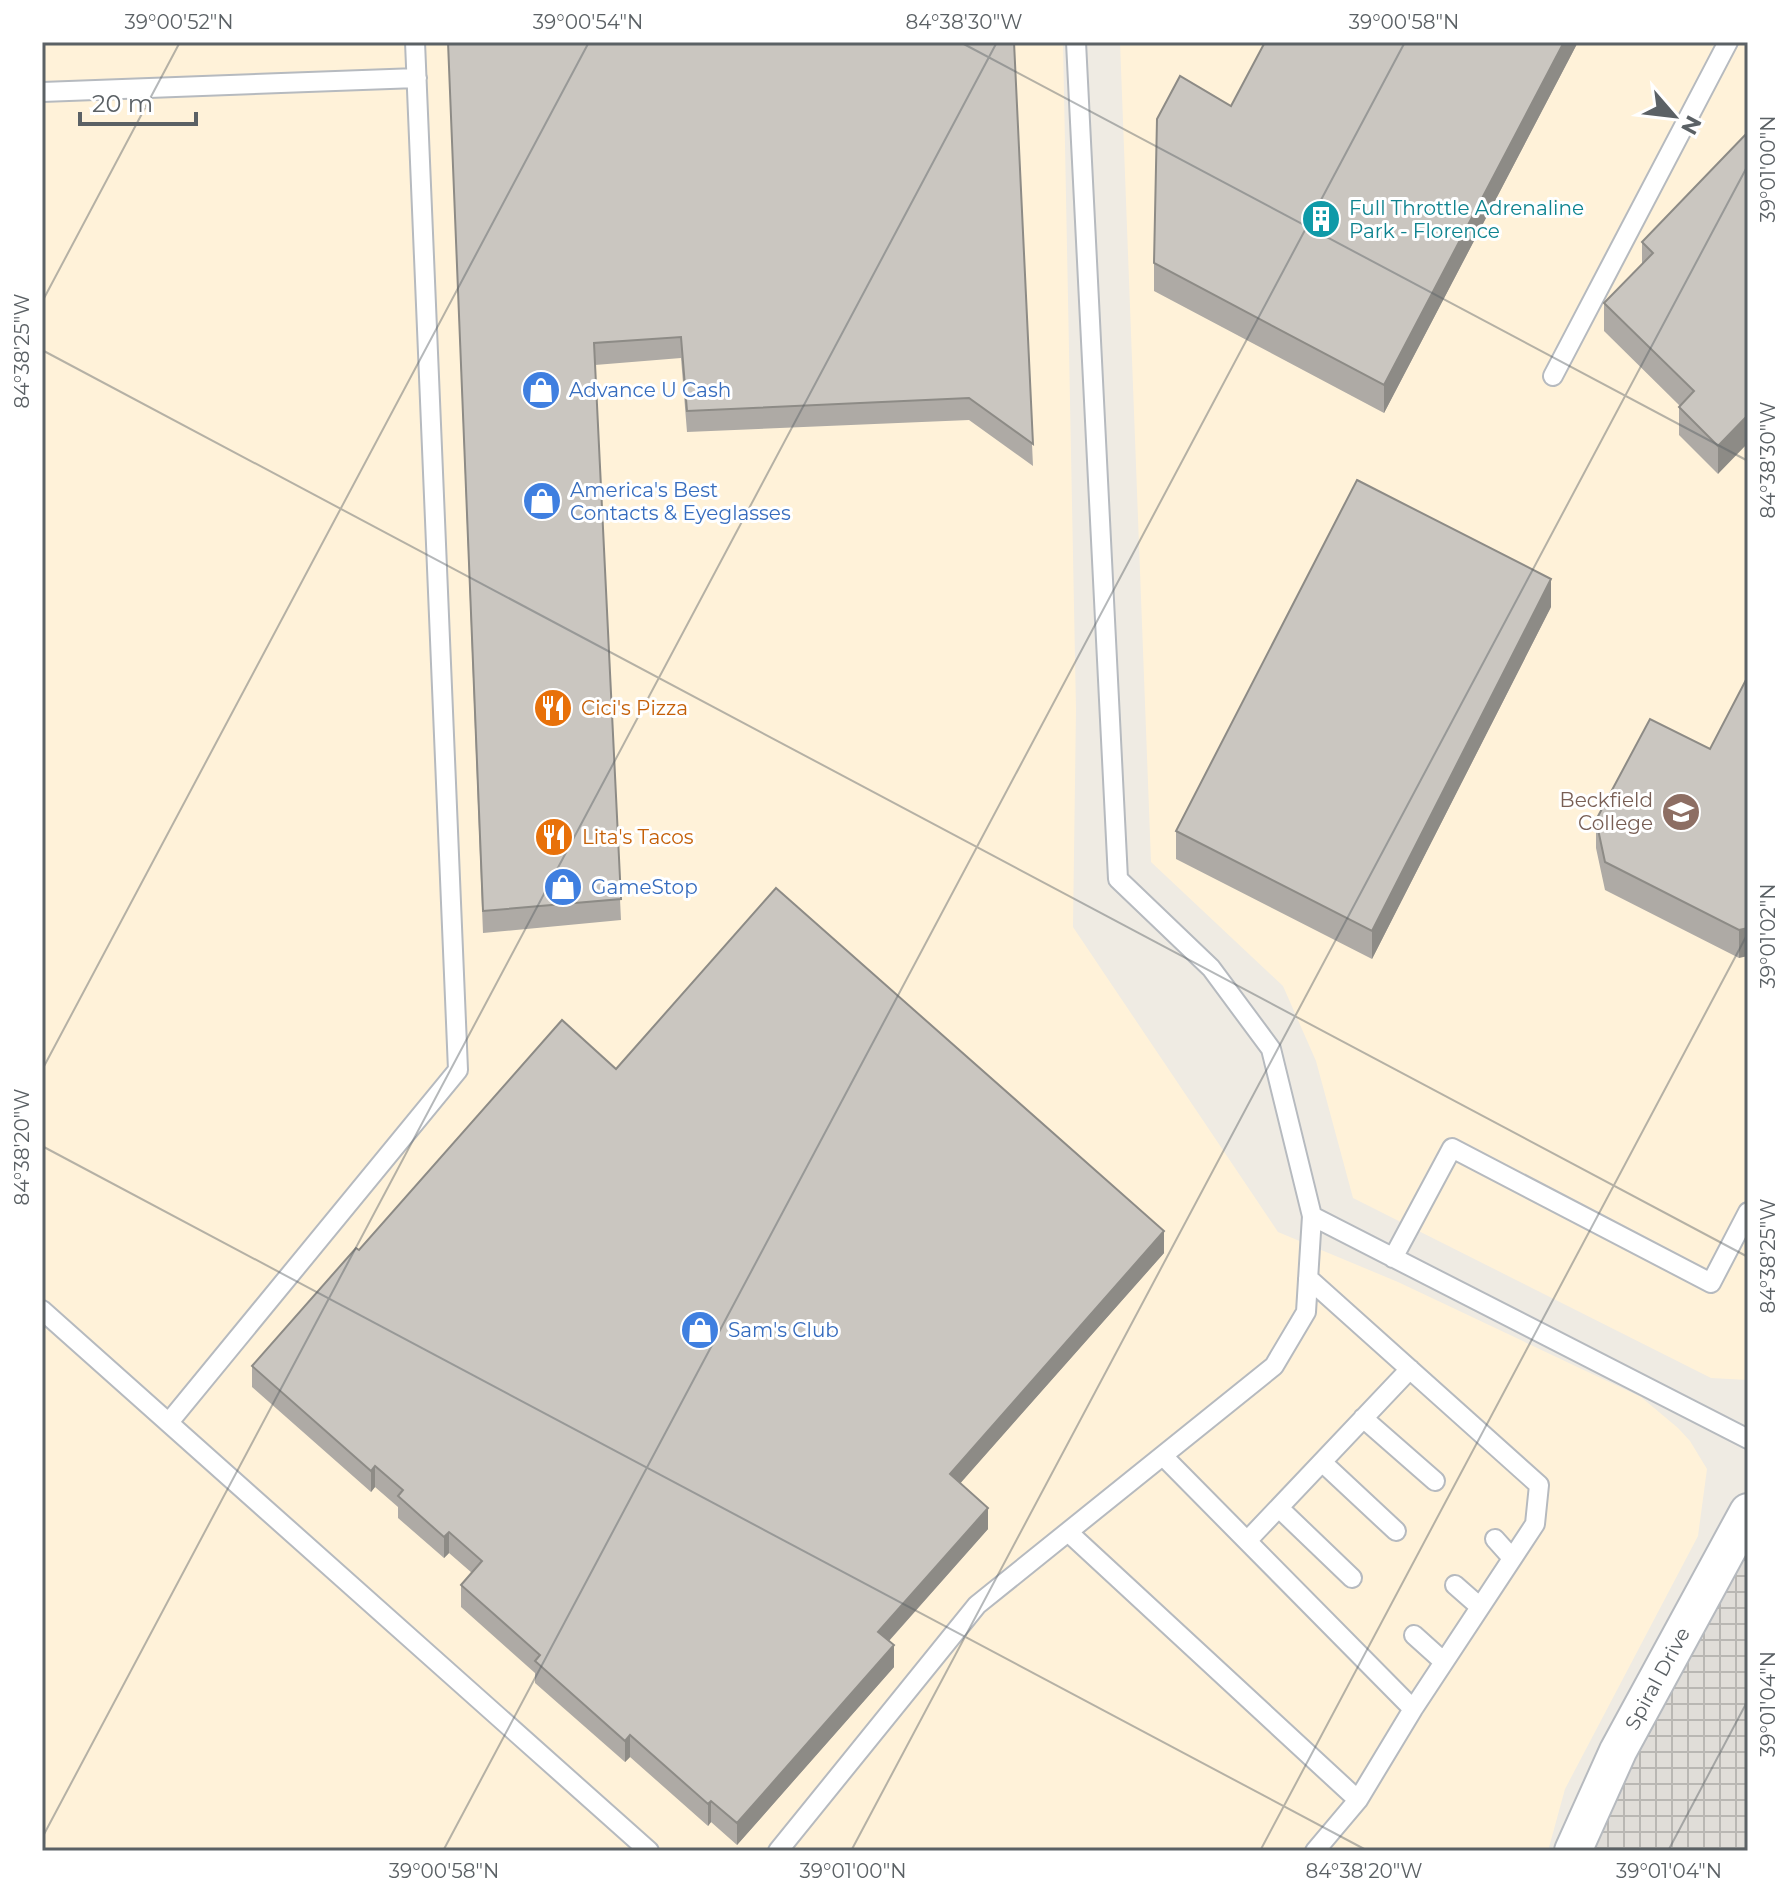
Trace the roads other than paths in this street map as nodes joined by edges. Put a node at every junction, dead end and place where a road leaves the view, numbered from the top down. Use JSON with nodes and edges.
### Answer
{"nodes":[{"id":1,"x":415,"y":42,"type":"edge"},
{"id":2,"x":1076,"y":42,"type":"edge"},
{"id":3,"x":1728,"y":42,"type":"edge"},
{"id":4,"x":417,"y":78,"type":"junction"},
{"id":5,"x":42,"y":92,"type":"edge"},
{"id":6,"x":1553,"y":376,"type":"dead end"},
{"id":7,"x":1748,"y":1212,"type":"edge"},
{"id":8,"x":1312,"y":1216,"type":"junction"},
{"id":9,"x":1393,"y":1258,"type":"junction"},
{"id":10,"x":1308,"y":1278,"type":"junction"},
{"id":11,"x":42,"y":1310,"type":"edge"},
{"id":12,"x":1410,"y":1369,"type":"junction"},
{"id":13,"x":1363,"y":1418,"type":"junction"},
{"id":14,"x":170,"y":1421,"type":"junction"},
{"id":15,"x":1748,"y":1439,"type":"edge"},
{"id":16,"x":1163,"y":1456,"type":"junction"},
{"id":17,"x":1322,"y":1462,"type":"junction"},
{"id":18,"x":1435,"y":1481,"type":"dead end"},
{"id":19,"x":1279,"y":1508,"type":"junction"},
{"id":20,"x":1748,"y":1512,"type":"edge"},
{"id":21,"x":1396,"y":1531,"type":"dead end"},
{"id":22,"x":1068,"y":1532,"type":"junction"},
{"id":23,"x":1495,"y":1539,"type":"dead end"},
{"id":24,"x":1247,"y":1541,"type":"junction"},
{"id":25,"x":1512,"y":1558,"type":"junction"},
{"id":26,"x":1352,"y":1578,"type":"dead end"},
{"id":27,"x":1455,"y":1585,"type":"dead end"},
{"id":28,"x":1480,"y":1607,"type":"junction"},
{"id":29,"x":1414,"y":1635,"type":"dead end"},
{"id":30,"x":1444,"y":1662,"type":"junction"},
{"id":31,"x":1413,"y":1709,"type":"junction"},
{"id":32,"x":1358,"y":1800,"type":"junction"},
{"id":33,"x":649,"y":1851,"type":"edge"},
{"id":34,"x":778,"y":1851,"type":"edge"},
{"id":35,"x":1315,"y":1851,"type":"edge"},
{"id":36,"x":1573,"y":1851,"type":"edge"}],
"edges":[{"from":1,"to":4,"type":"lane"},
{"from":2,"to":8,"type":"lane"},
{"from":3,"to":6,"type":"lane"},
{"from":4,"to":5,"type":"lane"},
{"from":4,"to":14,"type":"lane"},
{"from":7,"to":9,"type":"lane"},
{"from":8,"to":9,"type":"lane"},
{"from":8,"to":10,"type":"lane"},
{"from":9,"to":15,"type":"lane"},
{"from":10,"to":12,"type":"lane"},
{"from":10,"to":16,"type":"lane"},
{"from":11,"to":14,"type":"lane"},
{"from":12,"to":13,"type":"lane"},
{"from":12,"to":25,"type":"lane"},
{"from":13,"to":17,"type":"lane"},
{"from":13,"to":18,"type":"lane"},
{"from":14,"to":33,"type":"lane"},
{"from":16,"to":22,"type":"lane"},
{"from":16,"to":24,"type":"lane"},
{"from":17,"to":19,"type":"lane"},
{"from":17,"to":21,"type":"lane"},
{"from":19,"to":24,"type":"lane"},
{"from":19,"to":26,"type":"lane"},
{"from":20,"to":36,"type":"street","name":"Spiral Drive"},
{"from":22,"to":32,"type":"lane"},
{"from":22,"to":34,"type":"lane"},
{"from":23,"to":25,"type":"lane"},
{"from":24,"to":31,"type":"lane"},
{"from":25,"to":28,"type":"lane"},
{"from":27,"to":28,"type":"lane"},
{"from":28,"to":30,"type":"lane"},
{"from":29,"to":30,"type":"lane"},
{"from":30,"to":31,"type":"lane"},
{"from":31,"to":32,"type":"lane"},
{"from":32,"to":35,"type":"lane"}]}
